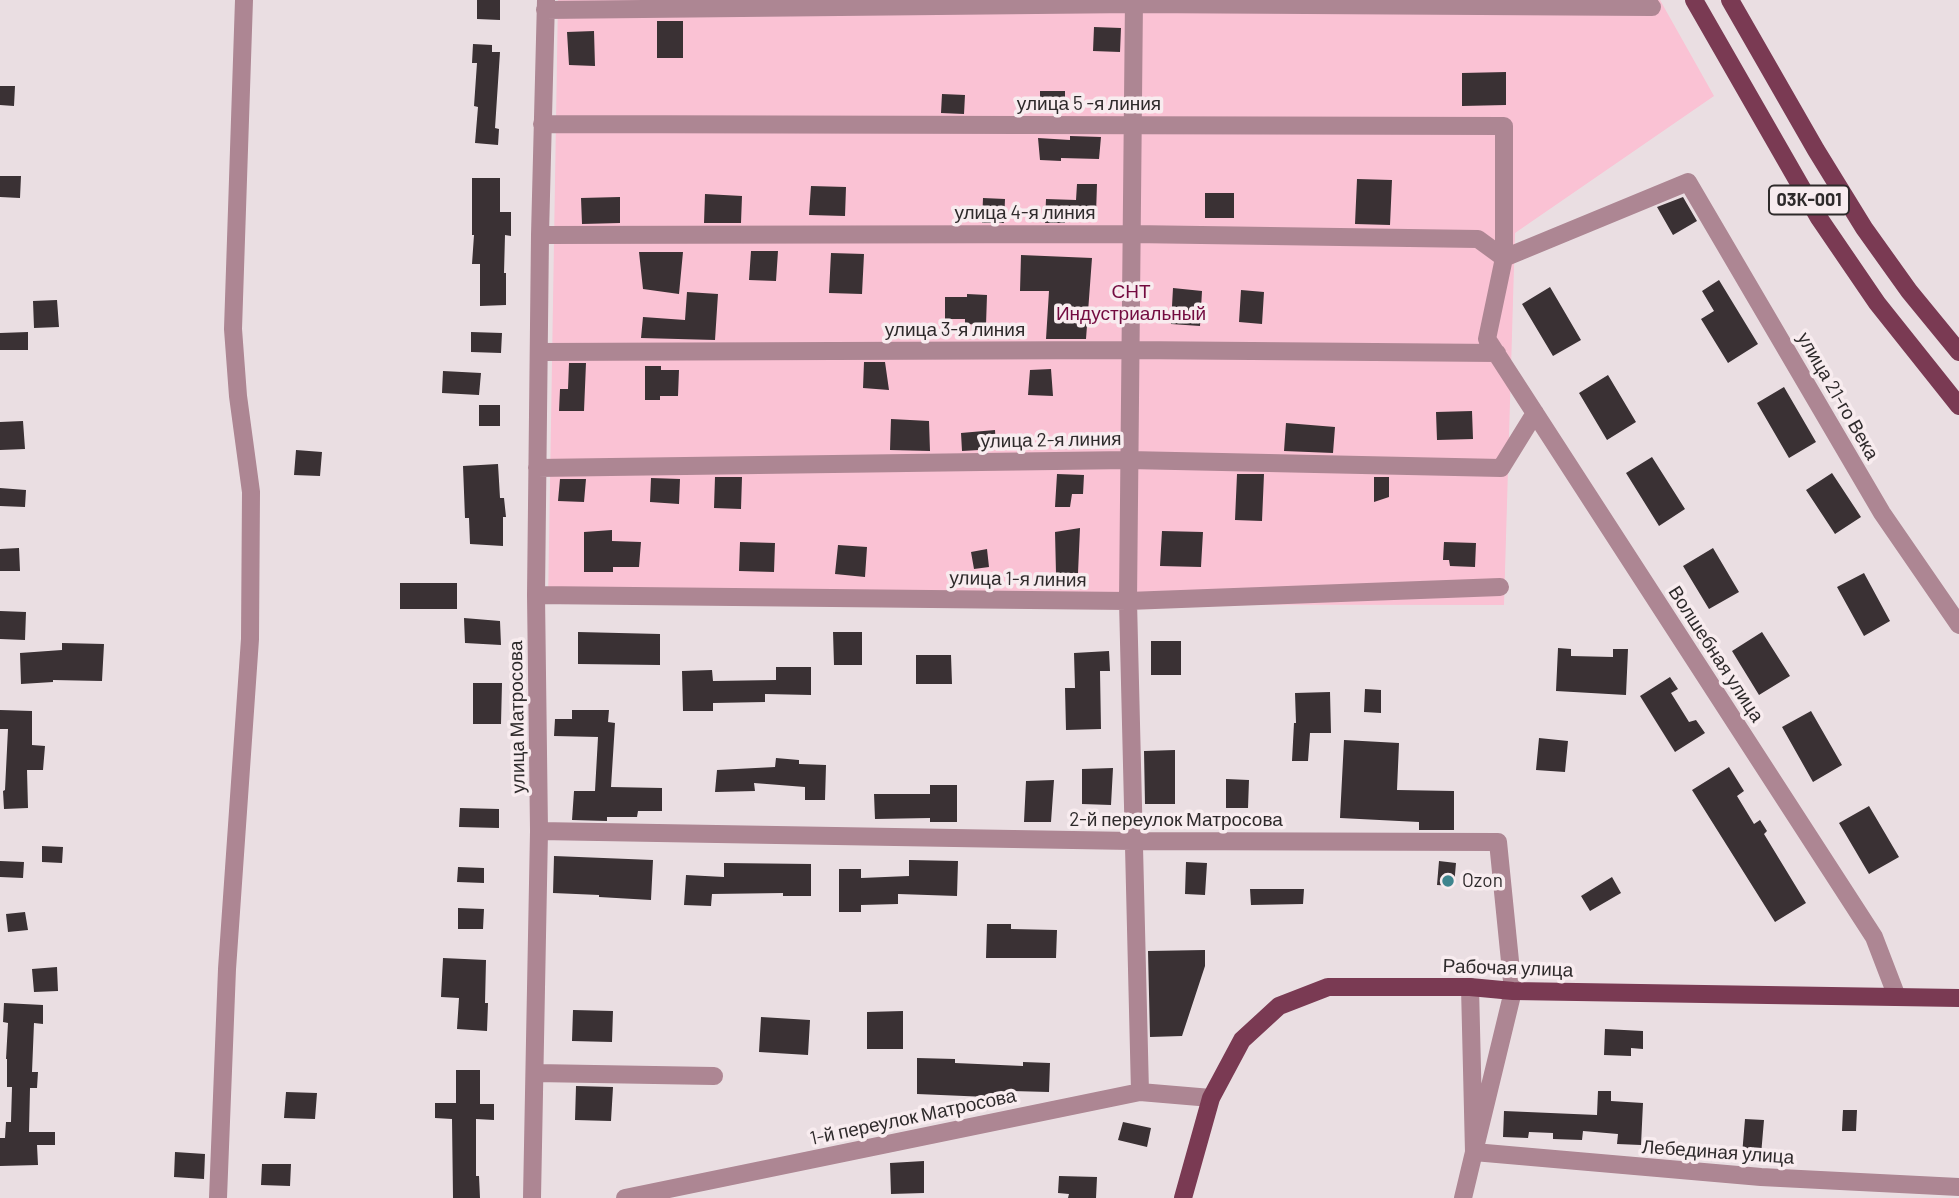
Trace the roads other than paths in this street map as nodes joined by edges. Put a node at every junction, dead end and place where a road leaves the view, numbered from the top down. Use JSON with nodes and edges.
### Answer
{"nodes":[{"id":1,"x":244,"y":0,"type":"edge"},
{"id":2,"x":1694,"y":0,"type":"edge"},
{"id":3,"x":1730,"y":0,"type":"edge"},
{"id":4,"x":1134,"y":2,"type":"edge"},
{"id":5,"x":546,"y":5,"type":"edge"},
{"id":6,"x":1652,"y":7,"type":"dead end"},
{"id":7,"x":542,"y":124,"type":"junction"},
{"id":8,"x":1133,"y":125,"type":"junction"},
{"id":9,"x":1132,"y":234,"type":"junction"},
{"id":10,"x":540,"y":235,"type":"junction"},
{"id":11,"x":1504,"y":258,"type":"junction"},
{"id":12,"x":1492,"y":346,"type":"junction"},
{"id":13,"x":1129,"y":350,"type":"junction"},
{"id":14,"x":539,"y":352,"type":"junction"},
{"id":15,"x":1959,"y":352,"type":"edge"},
{"id":16,"x":1959,"y":405,"type":"edge"},
{"id":17,"x":1535,"y":413,"type":"junction"},
{"id":18,"x":1129,"y":460,"type":"junction"},
{"id":19,"x":537,"y":468,"type":"junction"},
{"id":20,"x":1500,"y":587,"type":"dead end"},
{"id":21,"x":536,"y":595,"type":"junction"},
{"id":22,"x":1128,"y":601,"type":"junction"},
{"id":23,"x":1959,"y":625,"type":"edge"},
{"id":24,"x":539,"y":831,"type":"junction"},
{"id":25,"x":1132,"y":841,"type":"junction"},
{"id":26,"x":1470,"y":987,"type":"junction"},
{"id":27,"x":1513,"y":990,"type":"junction"},
{"id":28,"x":1897,"y":997,"type":"junction"},
{"id":29,"x":1959,"y":998,"type":"edge"},
{"id":30,"x":535,"y":1073,"type":"junction"},
{"id":31,"x":714,"y":1076,"type":"dead end"},
{"id":32,"x":1139,"y":1092,"type":"junction"},
{"id":33,"x":1210,"y":1098,"type":"junction"},
{"id":34,"x":1474,"y":1152,"type":"junction"},
{"id":35,"x":1959,"y":1187,"type":"edge"},
{"id":36,"x":218,"y":1198,"type":"edge"},
{"id":37,"x":532,"y":1198,"type":"edge"},
{"id":38,"x":625,"y":1198,"type":"edge"},
{"id":39,"x":1183,"y":1198,"type":"edge"},
{"id":40,"x":1463,"y":1198,"type":"edge"}],
"edges":[{"from":1,"to":36,"type":"street"},
{"from":2,"to":16,"type":"main road","number":"03К-001"},
{"from":3,"to":15,"type":"main road","number":"03К-001"},
{"from":4,"to":5,"type":"street"},
{"from":4,"to":6,"type":"street"},
{"from":4,"to":8,"type":"street"},
{"from":5,"to":7,"type":"street","name":"улица Матросова"},
{"from":7,"to":8,"type":"street","name":"улица 5 -я линия"},
{"from":7,"to":10,"type":"street","name":"улица Матросова"},
{"from":8,"to":9,"type":"street"},
{"from":8,"to":11,"type":"street","name":"улица 5 -я линия"},
{"from":9,"to":10,"type":"street","name":"улица 4-я линия"},
{"from":9,"to":11,"type":"street","name":"улица 4-я линия"},
{"from":9,"to":13,"type":"street"},
{"from":10,"to":14,"type":"street","name":"улица Матросова"},
{"from":11,"to":12,"type":"street"},
{"from":11,"to":23,"type":"street","name":"улица 21-го Века"},
{"from":12,"to":13,"type":"street","name":"улица 3-я линия"},
{"from":12,"to":17,"type":"street","name":"Волшебная улица"},
{"from":13,"to":14,"type":"street","name":"улица 3-я линия"},
{"from":13,"to":18,"type":"street"},
{"from":14,"to":19,"type":"street","name":"улица Матросова"},
{"from":17,"to":18,"type":"street","name":"улица 2-я линия"},
{"from":17,"to":28,"type":"street","name":"Волшебная улица"},
{"from":18,"to":19,"type":"street","name":"улица 2-я линия"},
{"from":18,"to":22,"type":"street"},
{"from":19,"to":21,"type":"street","name":"улица Матросова"},
{"from":20,"to":22,"type":"street","name":"улица 1-я линия"},
{"from":21,"to":22,"type":"street","name":"улица 1-я линия"},
{"from":21,"to":24,"type":"street","name":"улица Матросова"},
{"from":22,"to":25,"type":"street"},
{"from":24,"to":25,"type":"street","name":"2-й переулок Матросова"},
{"from":24,"to":30,"type":"street","name":"улица Матросова"},
{"from":25,"to":27,"type":"street","name":"2-й переулок Матросова"},
{"from":25,"to":32,"type":"street"},
{"from":26,"to":27,"type":"main road","name":"Рабочая улица"},
{"from":26,"to":33,"type":"main road","name":"Рабочая улица"},
{"from":26,"to":34,"type":"street"},
{"from":27,"to":28,"type":"main road","name":"Рабочая улица"},
{"from":27,"to":34,"type":"street","name":"2-й переулок Матросова"},
{"from":28,"to":29,"type":"main road","name":"Рабочая улица"},
{"from":30,"to":31,"type":"street"},
{"from":30,"to":37,"type":"street","name":"улица Матросова"},
{"from":32,"to":33,"type":"street","name":"1-й переулок Матросова"},
{"from":32,"to":38,"type":"street","name":"1-й переулок Матросова"},
{"from":33,"to":39,"type":"main road","name":"Рабочая улица"},
{"from":34,"to":35,"type":"street","name":"Лебединая улица"},
{"from":34,"to":40,"type":"street"}]}
